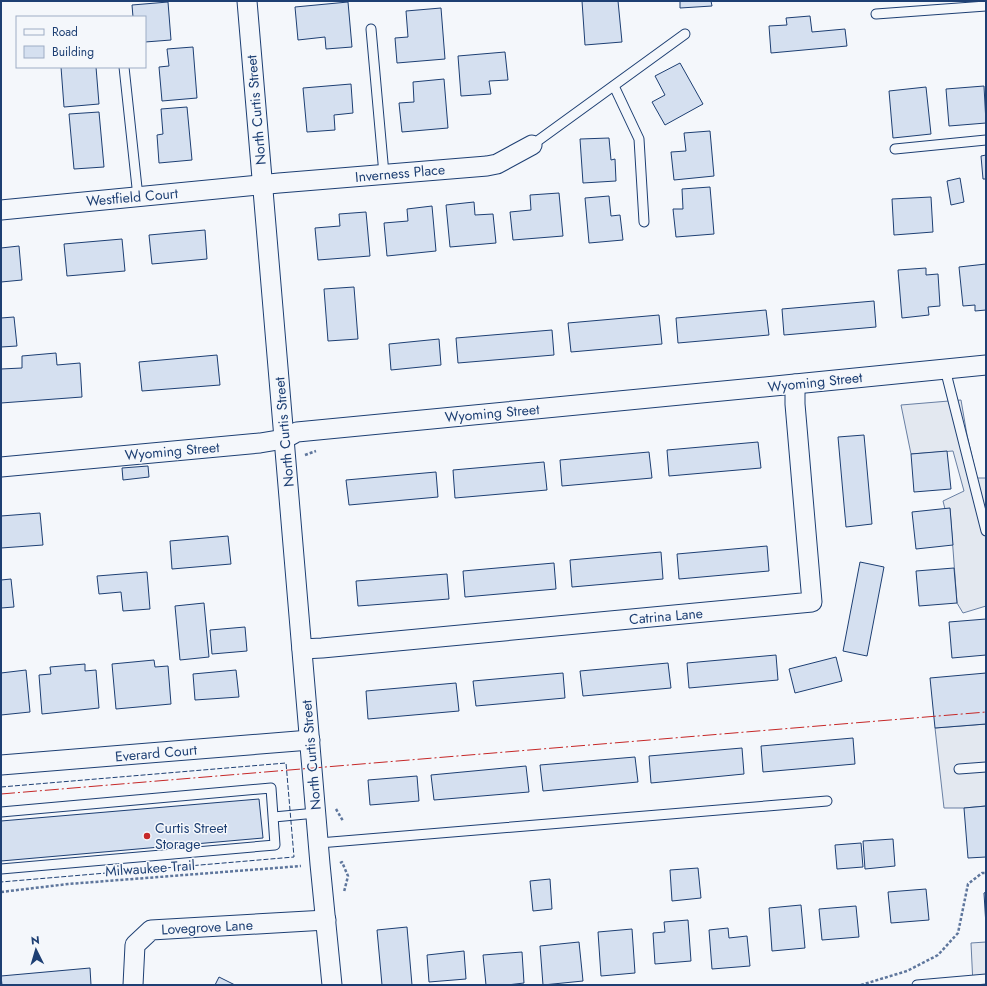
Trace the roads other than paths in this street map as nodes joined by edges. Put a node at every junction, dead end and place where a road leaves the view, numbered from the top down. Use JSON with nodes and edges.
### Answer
{"nodes":[{"id":1,"x":247,"y":1,"type":"edge"},
{"id":2,"x":986,"y":6,"type":"edge"},
{"id":3,"x":876,"y":14,"type":"dead end"},
{"id":4,"x":371,"y":29,"type":"dead end"},
{"id":5,"x":685,"y":34,"type":"dead end"},
{"id":6,"x":124,"y":68,"type":"edge"},
{"id":7,"x":614,"y":86,"type":"junction"},
{"id":8,"x":986,"y":140,"type":"edge"},
{"id":9,"x":532,"y":146,"type":"joint"},
{"id":10,"x":895,"y":149,"type":"dead end"},
{"id":11,"x":384,"y":174,"type":"junction"},
{"id":12,"x":263,"y":185,"type":"junction"},
{"id":13,"x":138,"y":196,"type":"junction"},
{"id":14,"x":1,"y":210,"type":"edge"},
{"id":15,"x":644,"y":222,"type":"dead end"},
{"id":16,"x":986,"y":365,"type":"edge"},
{"id":17,"x":945,"y":369,"type":"junction"},
{"id":18,"x":795,"y":384,"type":"junction"},
{"id":19,"x":284,"y":439,"type":"junction"},
{"id":20,"x":1,"y":467,"type":"edge"},
{"id":21,"x":986,"y":530,"type":"edge"},
{"id":22,"x":302,"y":649,"type":"junction"},
{"id":23,"x":310,"y":740,"type":"junction"},
{"id":24,"x":1,"y":765,"type":"edge"},
{"id":25,"x":986,"y":767,"type":"edge"},
{"id":26,"x":959,"y":769,"type":"dead end"},
{"id":27,"x":827,"y":801,"type":"dead end"},
{"id":28,"x":1,"y":812,"type":"edge"},
{"id":29,"x":316,"y":813,"type":"junction"},
{"id":30,"x":274,"y":817,"type":"junction"},
{"id":31,"x":319,"y":843,"type":"junction"},
{"id":32,"x":1,"y":869,"type":"edge"},
{"id":33,"x":326,"y":920,"type":"junction"},
{"id":34,"x":986,"y":979,"type":"edge"},
{"id":35,"x":133,"y":985,"type":"edge"},
{"id":36,"x":332,"y":985,"type":"edge"},
{"id":37,"x":917,"y":985,"type":"edge"}],
"edges":[{"from":1,"to":12,"type":"street","name":"North Curtis Street"},
{"from":2,"to":3,"type":"lane"},
{"from":4,"to":11,"type":"lane"},
{"from":5,"to":7,"type":"lane"},
{"from":6,"to":13,"type":"lane"},
{"from":7,"to":9,"type":"lane"},
{"from":7,"to":15,"type":"lane"},
{"from":8,"to":10,"type":"lane"},
{"from":9,"to":11,"type":"street","name":"Inverness Place"},
{"from":11,"to":12,"type":"street","name":"Inverness Place"},
{"from":12,"to":13,"type":"street","name":"Westfield Court"},
{"from":12,"to":19,"type":"street","name":"North Curtis Street"},
{"from":13,"to":14,"type":"street","name":"Westfield Court"},
{"from":16,"to":17,"type":"street","name":"Wyoming Street"},
{"from":17,"to":18,"type":"street","name":"Wyoming Street"},
{"from":17,"to":21,"type":"lane"},
{"from":18,"to":19,"type":"street","name":"Wyoming Street"},
{"from":18,"to":22,"type":"street","name":"Catrina Lane"},
{"from":19,"to":20,"type":"street","name":"Wyoming Street"},
{"from":19,"to":22,"type":"street","name":"North Curtis Street"},
{"from":22,"to":23,"type":"street","name":"North Curtis Street"},
{"from":23,"to":24,"type":"street","name":"Everard Court"},
{"from":23,"to":29,"type":"street","name":"North Curtis Street"},
{"from":25,"to":26,"type":"lane"},
{"from":27,"to":31,"type":"lane"},
{"from":28,"to":30,"type":"lane"},
{"from":29,"to":30,"type":"lane"},
{"from":29,"to":31,"type":"street","name":"North Curtis Street"},
{"from":30,"to":32,"type":"lane"},
{"from":31,"to":33,"type":"street","name":"North Curtis Street"},
{"from":33,"to":35,"type":"street","name":"Lovegrove Lane"},
{"from":33,"to":36,"type":"street","name":"North Curtis Street"},
{"from":34,"to":37,"type":"lane"}]}
